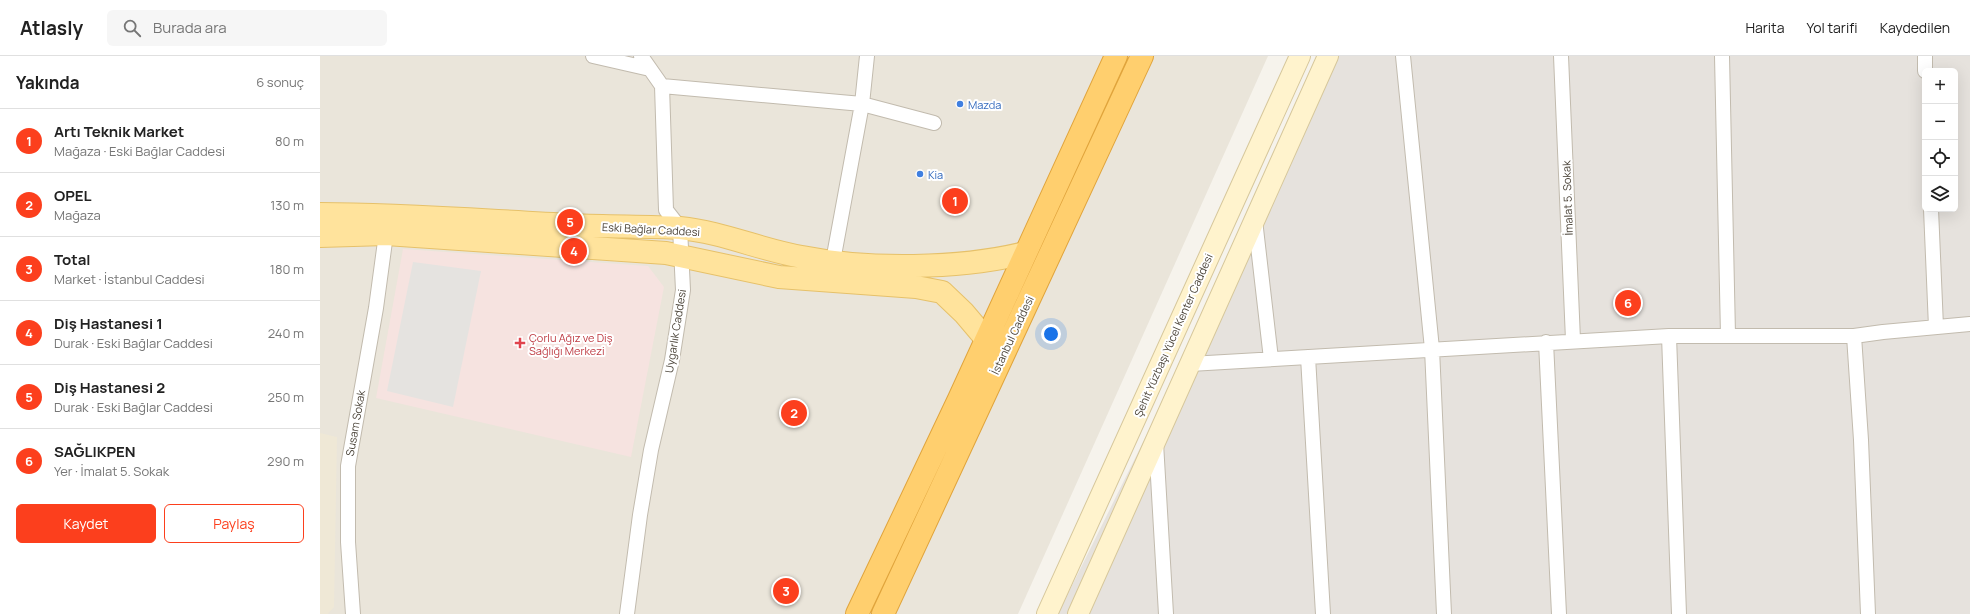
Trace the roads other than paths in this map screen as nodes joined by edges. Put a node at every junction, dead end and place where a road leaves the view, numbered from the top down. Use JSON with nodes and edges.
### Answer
{"nodes":[{"id":1,"x":593,"y":56,"type":"edge"},
{"id":2,"x":641,"y":56,"type":"edge"},
{"id":3,"x":867,"y":56,"type":"edge"},
{"id":4,"x":1116,"y":56,"type":"edge"},
{"id":5,"x":1142,"y":56,"type":"edge"},
{"id":6,"x":1300,"y":56,"type":"edge"},
{"id":7,"x":1328,"y":56,"type":"edge"},
{"id":8,"x":1403,"y":56,"type":"edge"},
{"id":9,"x":1561,"y":56,"type":"edge"},
{"id":10,"x":1722,"y":56,"type":"edge"},
{"id":11,"x":1925,"y":56,"type":"edge"},
{"id":12,"x":1925,"y":68,"type":"edge"},
{"id":13,"x":650,"y":69,"type":"junction"},
{"id":14,"x":662,"y":86,"type":"junction"},
{"id":15,"x":862,"y":104,"type":"junction"},
{"id":16,"x":934,"y":123,"type":"dead end"},
{"id":17,"x":1931,"y":212,"type":"edge"},
{"id":18,"x":320,"y":214,"type":"edge"},
{"id":19,"x":1255,"y":219,"type":"junction"},
{"id":20,"x":680,"y":228,"type":"junction"},
{"id":21,"x":386,"y":234,"type":"junction"},
{"id":22,"x":320,"y":236,"type":"edge"},
{"id":23,"x":1025,"y":253,"type":"junction"},
{"id":24,"x":682,"y":258,"type":"junction"},
{"id":25,"x":833,"y":261,"type":"junction"},
{"id":26,"x":1970,"y":324,"type":"edge"},
{"id":27,"x":1936,"y":327,"type":"junction"},
{"id":28,"x":1728,"y":335,"type":"junction"},
{"id":29,"x":1669,"y":336,"type":"junction"},
{"id":30,"x":1854,"y":336,"type":"junction"},
{"id":31,"x":986,"y":339,"type":"junction"},
{"id":32,"x":1573,"y":340,"type":"junction"},
{"id":33,"x":1546,"y":342,"type":"junction"},
{"id":34,"x":1432,"y":349,"type":"junction"},
{"id":35,"x":1308,"y":357,"type":"junction"},
{"id":36,"x":1271,"y":359,"type":"junction"},
{"id":37,"x":1190,"y":364,"type":"junction"},
{"id":38,"x":1156,"y":439,"type":"junction"},
{"id":39,"x":886,"y":551,"type":"junction"},
{"id":40,"x":353,"y":614,"type":"edge"},
{"id":41,"x":627,"y":614,"type":"edge"},
{"id":42,"x":853,"y":614,"type":"edge"},
{"id":43,"x":857,"y":614,"type":"edge"},
{"id":44,"x":883,"y":614,"type":"edge"},
{"id":45,"x":1047,"y":614,"type":"edge"},
{"id":46,"x":1078,"y":614,"type":"edge"},
{"id":47,"x":1166,"y":614,"type":"edge"},
{"id":48,"x":1323,"y":614,"type":"edge"},
{"id":49,"x":1444,"y":614,"type":"edge"},
{"id":50,"x":1559,"y":614,"type":"edge"},
{"id":51,"x":1679,"y":614,"type":"edge"},
{"id":52,"x":1868,"y":614,"type":"edge"}],
"edges":[{"from":1,"to":13,"type":"street"},
{"from":2,"to":13,"type":"street"},
{"from":3,"to":15,"type":"street"},
{"from":4,"to":23,"type":"highway","name":"İstanbul Caddesi"},
{"from":5,"to":44,"type":"highway","name":"İstanbul Caddesi"},
{"from":6,"to":45,"type":"street","name":"Şehit Yüzbaşı Yücel Kenter Caddesi"},
{"from":7,"to":19,"type":"street"},
{"from":8,"to":34,"type":"street"},
{"from":9,"to":32,"type":"street","name":"İmalat 5. Sokak"},
{"from":10,"to":28,"type":"street"},
{"from":11,"to":12,"type":"street"},
{"from":13,"to":14,"type":"street"},
{"from":14,"to":15,"type":"street"},
{"from":14,"to":20,"type":"street"},
{"from":15,"to":16,"type":"street"},
{"from":15,"to":25,"type":"street"},
{"from":17,"to":27,"type":"street"},
{"from":18,"to":20,"type":"main road","name":"Eski Bağlar Caddesi"},
{"from":19,"to":36,"type":"street"},
{"from":19,"to":37,"type":"street"},
{"from":20,"to":24,"type":"street","name":"Uygarlık Caddesi"},
{"from":20,"to":25,"type":"main road","name":"Eski Bağlar Caddesi"},
{"from":21,"to":22,"type":"main road","name":"Eski Bağlar Caddesi"},
{"from":21,"to":24,"type":"main road","name":"Eski Bağlar Caddesi"},
{"from":21,"to":40,"type":"street","name":"Susam Sokak"},
{"from":23,"to":25,"type":"main road","name":"Eski Bağlar Caddesi"},
{"from":23,"to":31,"type":"highway","name":"İstanbul Caddesi"},
{"from":24,"to":31,"type":"main road","name":"Eski Bağlar Caddesi"},
{"from":24,"to":41,"type":"street","name":"Uygarlık Caddesi"},
{"from":26,"to":27,"type":"street"},
{"from":27,"to":30,"type":"street"},
{"from":28,"to":29,"type":"street"},
{"from":28,"to":30,"type":"street"},
{"from":29,"to":32,"type":"street"},
{"from":29,"to":51,"type":"street"},
{"from":30,"to":52,"type":"street"},
{"from":31,"to":39,"type":"highway","name":"İstanbul Caddesi"},
{"from":32,"to":33,"type":"street"},
{"from":33,"to":34,"type":"street"},
{"from":33,"to":50,"type":"street"},
{"from":34,"to":35,"type":"street"},
{"from":34,"to":49,"type":"street"},
{"from":35,"to":36,"type":"street"},
{"from":35,"to":48,"type":"street"},
{"from":36,"to":37,"type":"street"},
{"from":37,"to":38,"type":"street"},
{"from":38,"to":46,"type":"street"},
{"from":38,"to":47,"type":"street"},
{"from":39,"to":42,"type":"highway"},
{"from":39,"to":43,"type":"highway","name":"İstanbul Caddesi"}]}
